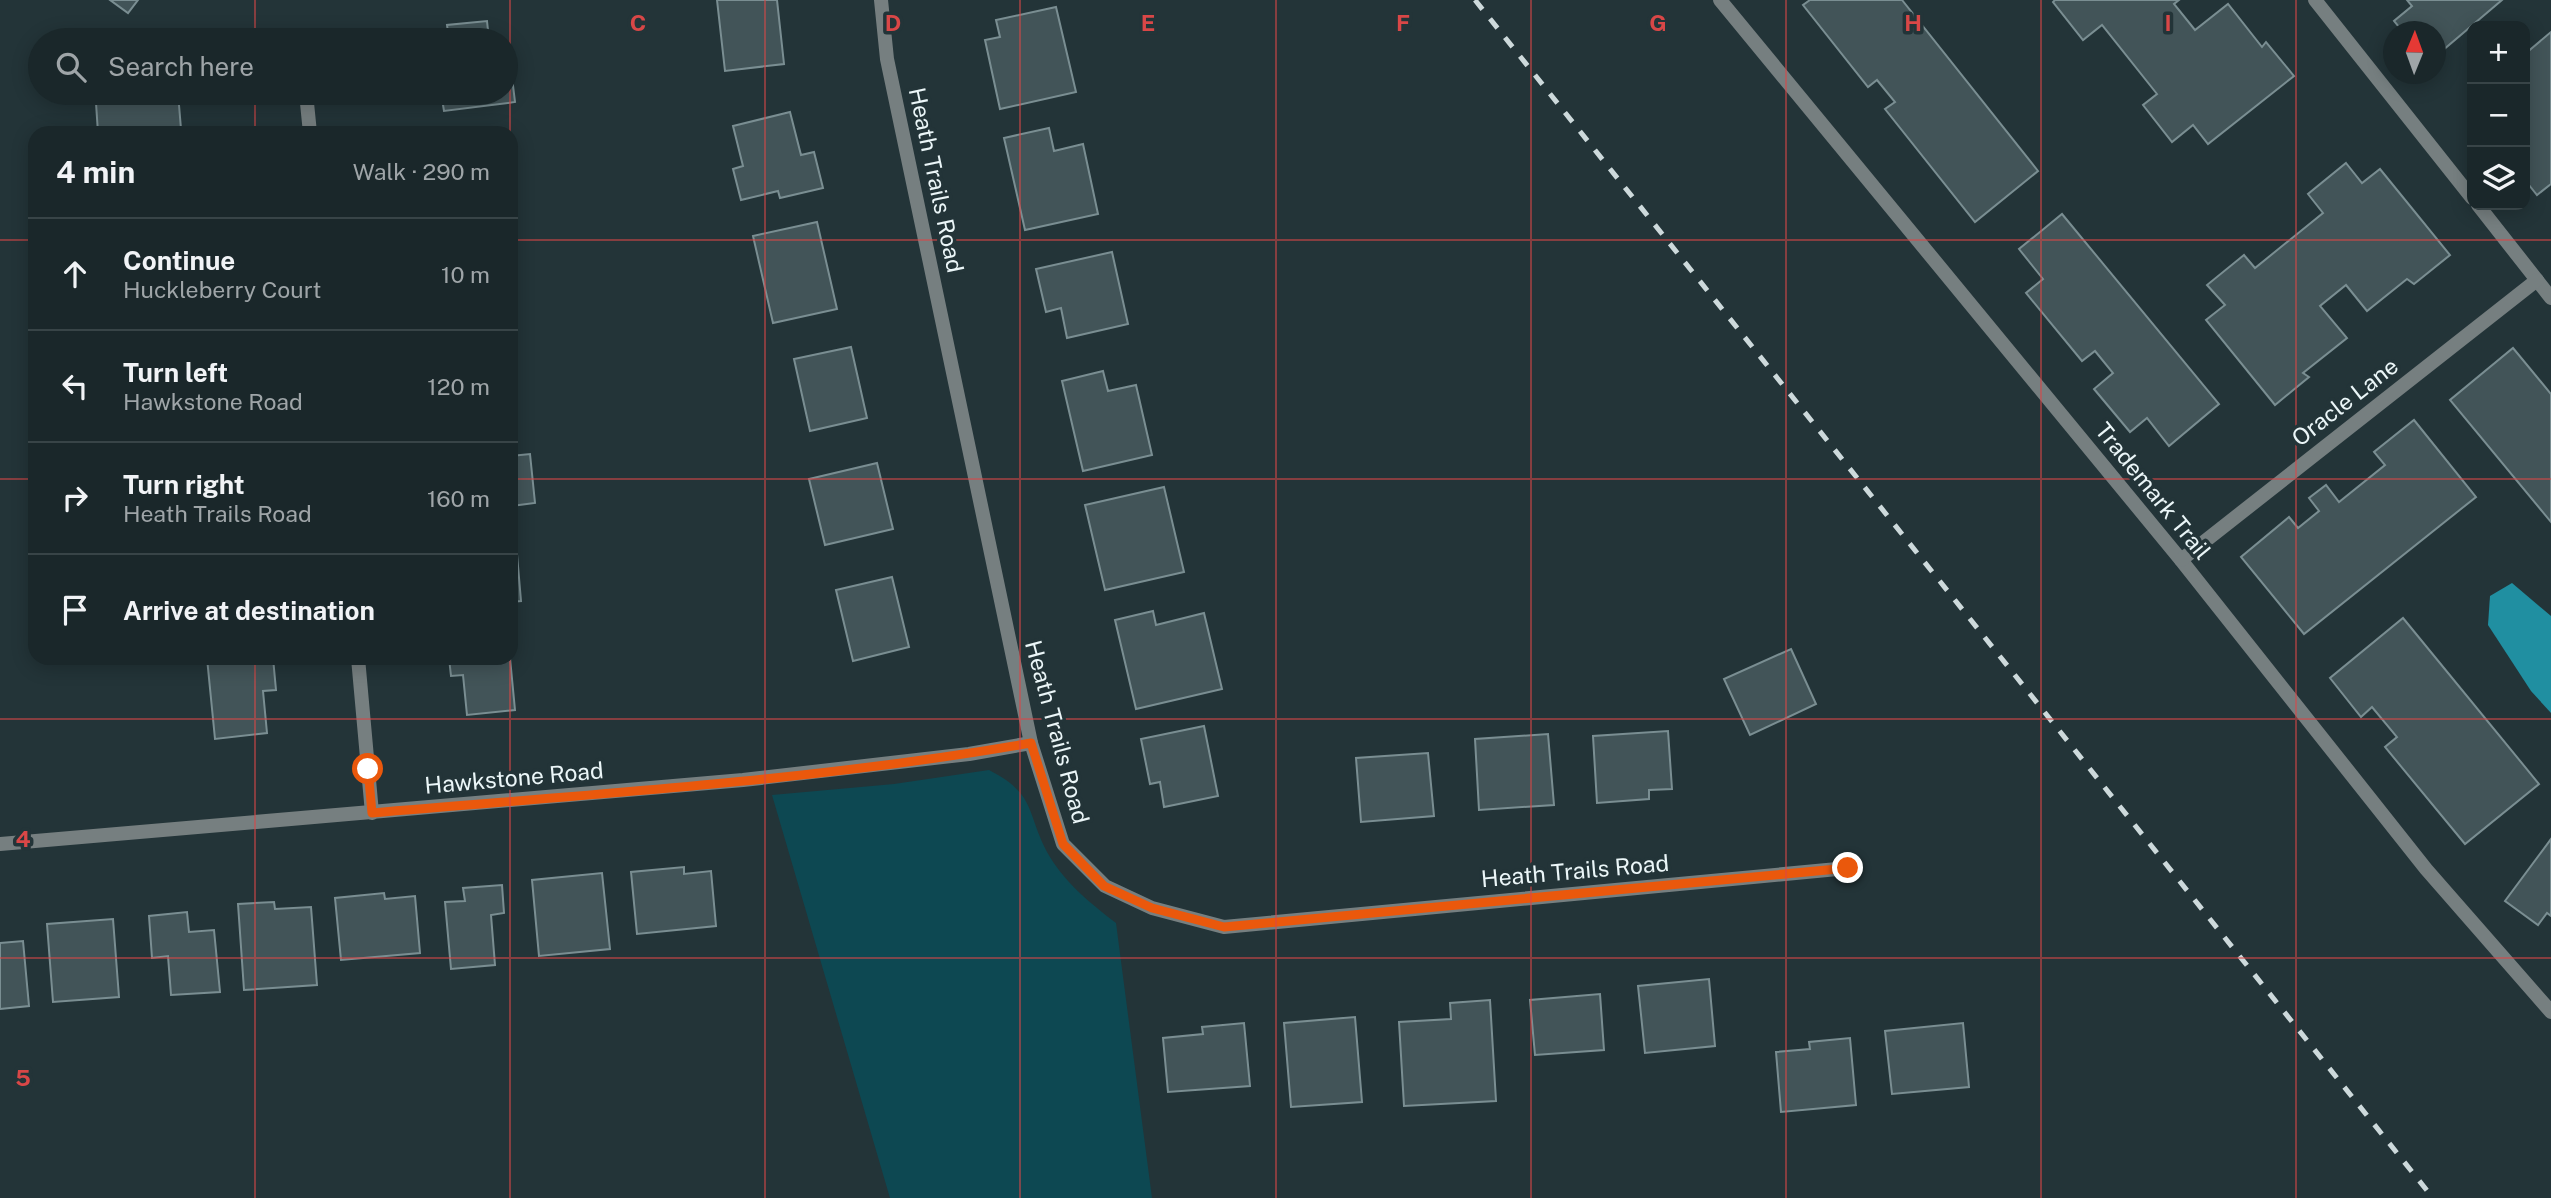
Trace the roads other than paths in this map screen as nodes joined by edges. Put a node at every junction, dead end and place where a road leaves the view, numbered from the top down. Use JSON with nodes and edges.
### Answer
{"nodes":[{"id":1,"x":881,"y":0,"type":"edge"},
{"id":2,"x":1720,"y":0,"type":"edge"},
{"id":3,"x":2315,"y":0,"type":"edge"},
{"id":4,"x":307,"y":105,"type":"edge"},
{"id":5,"x":309,"y":126,"type":"edge"},
{"id":6,"x":2467,"y":192,"type":"edge"},
{"id":7,"x":2482,"y":210,"type":"edge"},
{"id":8,"x":2537,"y":280,"type":"junction"},
{"id":9,"x":2551,"y":298,"type":"edge"},
{"id":10,"x":2181,"y":560,"type":"junction"},
{"id":11,"x":359,"y":665,"type":"edge"},
{"id":12,"x":1031,"y":743,"type":"junction"},
{"id":13,"x":372,"y":813,"type":"junction"},
{"id":14,"x":0,"y":844,"type":"edge"},
{"id":15,"x":1848,"y":868,"type":"dead end"},
{"id":16,"x":2551,"y":1012,"type":"edge"}],
"edges":[{"from":1,"to":12,"type":"street","name":"Heath Trails Road"},
{"from":2,"to":10,"type":"street","name":"Trademark Trail"},
{"from":3,"to":6,"type":"street"},
{"from":4,"to":5,"type":"street"},
{"from":7,"to":8,"type":"street"},
{"from":8,"to":9,"type":"street"},
{"from":8,"to":10,"type":"street","name":"Oracle Lane"},
{"from":10,"to":16,"type":"street","name":"Trademark Trail"},
{"from":11,"to":13,"type":"street"},
{"from":12,"to":13,"type":"street","name":"Hawkstone Road"},
{"from":12,"to":15,"type":"street","name":"Heath Trails Road"},
{"from":13,"to":14,"type":"street","name":"Hawkstone Road"}]}
